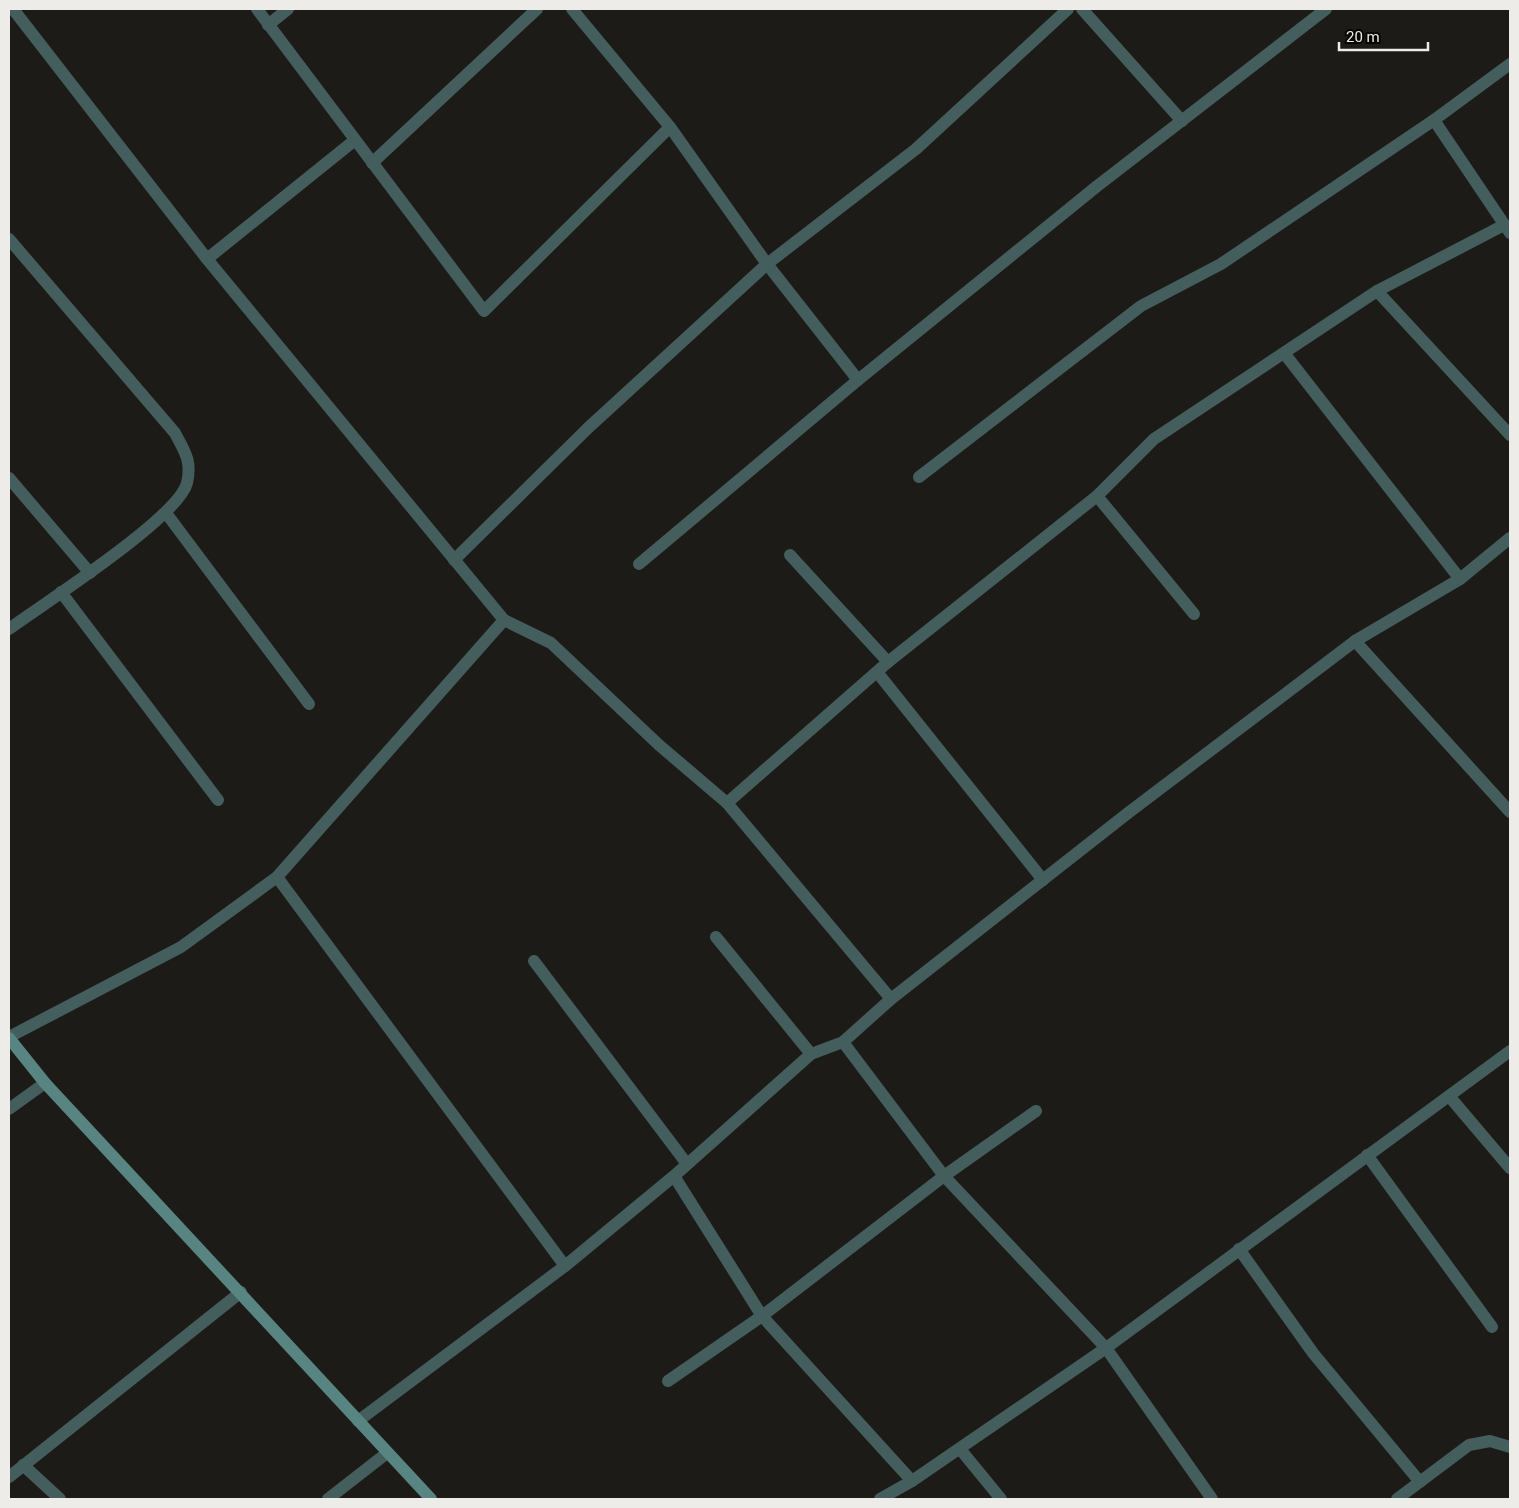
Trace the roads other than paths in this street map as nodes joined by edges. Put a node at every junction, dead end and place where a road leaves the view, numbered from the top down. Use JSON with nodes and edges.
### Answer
{"nodes":[{"id":1,"x":13,"y":9,"type":"edge"},
{"id":2,"x":257,"y":9,"type":"edge"},
{"id":3,"x":288,"y":9,"type":"edge"},
{"id":4,"x":537,"y":9,"type":"edge"},
{"id":5,"x":572,"y":9,"type":"edge"},
{"id":6,"x":1068,"y":9,"type":"edge"},
{"id":7,"x":1082,"y":9,"type":"edge"},
{"id":8,"x":1324,"y":10,"type":"edge"},
{"id":9,"x":268,"y":25,"type":"junction"},
{"id":10,"x":1510,"y":64,"type":"edge"},
{"id":11,"x":1434,"y":120,"type":"junction"},
{"id":12,"x":1182,"y":121,"type":"junction"},
{"id":13,"x":670,"y":127,"type":"junction"},
{"id":14,"x":355,"y":140,"type":"junction"},
{"id":15,"x":372,"y":163,"type":"junction"},
{"id":16,"x":1507,"y":229,"type":"edge"},
{"id":17,"x":9,"y":239,"type":"edge"},
{"id":18,"x":207,"y":259,"type":"junction"},
{"id":19,"x":767,"y":264,"type":"junction"},
{"id":20,"x":1377,"y":291,"type":"junction"},
{"id":21,"x":1284,"y":353,"type":"junction"},
{"id":22,"x":858,"y":380,"type":"junction"},
{"id":23,"x":1510,"y":435,"type":"edge"},
{"id":24,"x":919,"y":477,"type":"dead end"},
{"id":25,"x":9,"y":478,"type":"edge"},
{"id":26,"x":1098,"y":496,"type":"junction"},
{"id":27,"x":166,"y":513,"type":"junction"},
{"id":28,"x":1510,"y":538,"type":"edge"},
{"id":29,"x":790,"y":555,"type":"dead end"},
{"id":30,"x":454,"y":560,"type":"junction"},
{"id":31,"x":639,"y":564,"type":"dead end"},
{"id":32,"x":90,"y":572,"type":"junction"},
{"id":33,"x":1460,"y":579,"type":"junction"},
{"id":34,"x":61,"y":592,"type":"junction"},
{"id":35,"x":1194,"y":614,"type":"dead end"},
{"id":36,"x":504,"y":620,"type":"junction"},
{"id":37,"x":9,"y":629,"type":"edge"},
{"id":38,"x":1355,"y":640,"type":"junction"},
{"id":39,"x":888,"y":662,"type":"junction"},
{"id":40,"x":877,"y":672,"type":"junction"},
{"id":41,"x":309,"y":704,"type":"dead end"},
{"id":42,"x":218,"y":800,"type":"dead end"},
{"id":43,"x":727,"y":803,"type":"junction"},
{"id":44,"x":1510,"y":812,"type":"edge"},
{"id":45,"x":277,"y":877,"type":"junction"},
{"id":46,"x":1043,"y":880,"type":"junction"},
{"id":47,"x":716,"y":937,"type":"dead end"},
{"id":48,"x":534,"y":961,"type":"dead end"},
{"id":49,"x":892,"y":999,"type":"junction"},
{"id":50,"x":9,"y":1037,"type":"edge"},
{"id":51,"x":843,"y":1042,"type":"junction"},
{"id":52,"x":1510,"y":1052,"type":"edge"},
{"id":53,"x":811,"y":1054,"type":"junction"},
{"id":54,"x":45,"y":1083,"type":"junction"},
{"id":55,"x":1449,"y":1096,"type":"junction"},
{"id":56,"x":9,"y":1110,"type":"edge"},
{"id":57,"x":1036,"y":1111,"type":"dead end"},
{"id":58,"x":1367,"y":1155,"type":"junction"},
{"id":59,"x":687,"y":1164,"type":"junction"},
{"id":60,"x":1510,"y":1168,"type":"edge"},
{"id":61,"x":674,"y":1176,"type":"junction"},
{"id":62,"x":944,"y":1176,"type":"junction"},
{"id":63,"x":1239,"y":1249,"type":"junction"},
{"id":64,"x":565,"y":1266,"type":"junction"},
{"id":65,"x":241,"y":1292,"type":"junction"},
{"id":66,"x":762,"y":1316,"type":"junction"},
{"id":67,"x":1492,"y":1327,"type":"dead end"},
{"id":68,"x":1106,"y":1348,"type":"junction"},
{"id":69,"x":668,"y":1381,"type":"dead end"},
{"id":70,"x":358,"y":1421,"type":"junction"},
{"id":71,"x":1510,"y":1447,"type":"edge"},
{"id":72,"x":960,"y":1449,"type":"junction"},
{"id":73,"x":387,"y":1453,"type":"junction"},
{"id":74,"x":23,"y":1465,"type":"junction"},
{"id":75,"x":9,"y":1477,"type":"edge"},
{"id":76,"x":912,"y":1481,"type":"junction"},
{"id":77,"x":1420,"y":1482,"type":"junction"},
{"id":78,"x":60,"y":1499,"type":"edge"},
{"id":79,"x":328,"y":1499,"type":"edge"},
{"id":80,"x":431,"y":1499,"type":"edge"},
{"id":81,"x":880,"y":1499,"type":"edge"},
{"id":82,"x":1002,"y":1499,"type":"edge"},
{"id":83,"x":1212,"y":1499,"type":"edge"},
{"id":84,"x":1397,"y":1499,"type":"edge"}],
"edges":[{"from":1,"to":18,"type":"street"},
{"from":2,"to":9,"type":"street"},
{"from":3,"to":9,"type":"street"},
{"from":4,"to":15,"type":"street"},
{"from":5,"to":13,"type":"street"},
{"from":6,"to":19,"type":"street"},
{"from":7,"to":12,"type":"street"},
{"from":8,"to":12,"type":"street"},
{"from":9,"to":14,"type":"street"},
{"from":10,"to":11,"type":"street"},
{"from":11,"to":16,"type":"street"},
{"from":11,"to":24,"type":"street"},
{"from":12,"to":22,"type":"street"},
{"from":13,"to":15,"type":"street"},
{"from":13,"to":19,"type":"street"},
{"from":14,"to":15,"type":"street"},
{"from":14,"to":18,"type":"street"},
{"from":16,"to":20,"type":"street"},
{"from":17,"to":27,"type":"street"},
{"from":18,"to":30,"type":"street"},
{"from":19,"to":22,"type":"street"},
{"from":19,"to":30,"type":"street"},
{"from":20,"to":21,"type":"street"},
{"from":20,"to":23,"type":"street"},
{"from":21,"to":26,"type":"street"},
{"from":21,"to":33,"type":"street"},
{"from":22,"to":31,"type":"street"},
{"from":25,"to":32,"type":"street"},
{"from":26,"to":35,"type":"street"},
{"from":26,"to":39,"type":"street"},
{"from":27,"to":32,"type":"street"},
{"from":27,"to":41,"type":"street"},
{"from":28,"to":33,"type":"street"},
{"from":29,"to":39,"type":"street"},
{"from":30,"to":36,"type":"street"},
{"from":32,"to":34,"type":"street"},
{"from":33,"to":38,"type":"street"},
{"from":34,"to":37,"type":"street"},
{"from":34,"to":42,"type":"street"},
{"from":36,"to":43,"type":"street"},
{"from":36,"to":45,"type":"street"},
{"from":38,"to":44,"type":"street"},
{"from":38,"to":46,"type":"street"},
{"from":39,"to":40,"type":"street"},
{"from":40,"to":43,"type":"street"},
{"from":40,"to":46,"type":"street"},
{"from":43,"to":49,"type":"street"},
{"from":45,"to":50,"type":"street"},
{"from":45,"to":64,"type":"street"},
{"from":46,"to":49,"type":"street"},
{"from":47,"to":53,"type":"street"},
{"from":48,"to":59,"type":"street"},
{"from":49,"to":51,"type":"street"},
{"from":50,"to":54,"type":"street"},
{"from":51,"to":53,"type":"street"},
{"from":51,"to":62,"type":"street"},
{"from":52,"to":55,"type":"street"},
{"from":53,"to":59,"type":"street"},
{"from":54,"to":56,"type":"street"},
{"from":54,"to":65,"type":"street"},
{"from":55,"to":58,"type":"street"},
{"from":55,"to":60,"type":"street"},
{"from":57,"to":62,"type":"street"},
{"from":58,"to":63,"type":"street"},
{"from":58,"to":67,"type":"street"},
{"from":59,"to":61,"type":"street"},
{"from":61,"to":64,"type":"street"},
{"from":61,"to":66,"type":"street"},
{"from":62,"to":66,"type":"street"},
{"from":62,"to":68,"type":"street"},
{"from":63,"to":68,"type":"street"},
{"from":63,"to":77,"type":"street"},
{"from":64,"to":70,"type":"street"},
{"from":65,"to":70,"type":"street"},
{"from":65,"to":74,"type":"street"},
{"from":66,"to":69,"type":"street"},
{"from":66,"to":76,"type":"street"},
{"from":68,"to":72,"type":"street"},
{"from":68,"to":83,"type":"street"},
{"from":70,"to":73,"type":"street"},
{"from":71,"to":77,"type":"street"},
{"from":72,"to":76,"type":"street"},
{"from":72,"to":82,"type":"street"},
{"from":73,"to":79,"type":"street"},
{"from":73,"to":80,"type":"street"},
{"from":74,"to":75,"type":"street"},
{"from":74,"to":78,"type":"street"},
{"from":76,"to":81,"type":"street"},
{"from":77,"to":84,"type":"street"}]}
